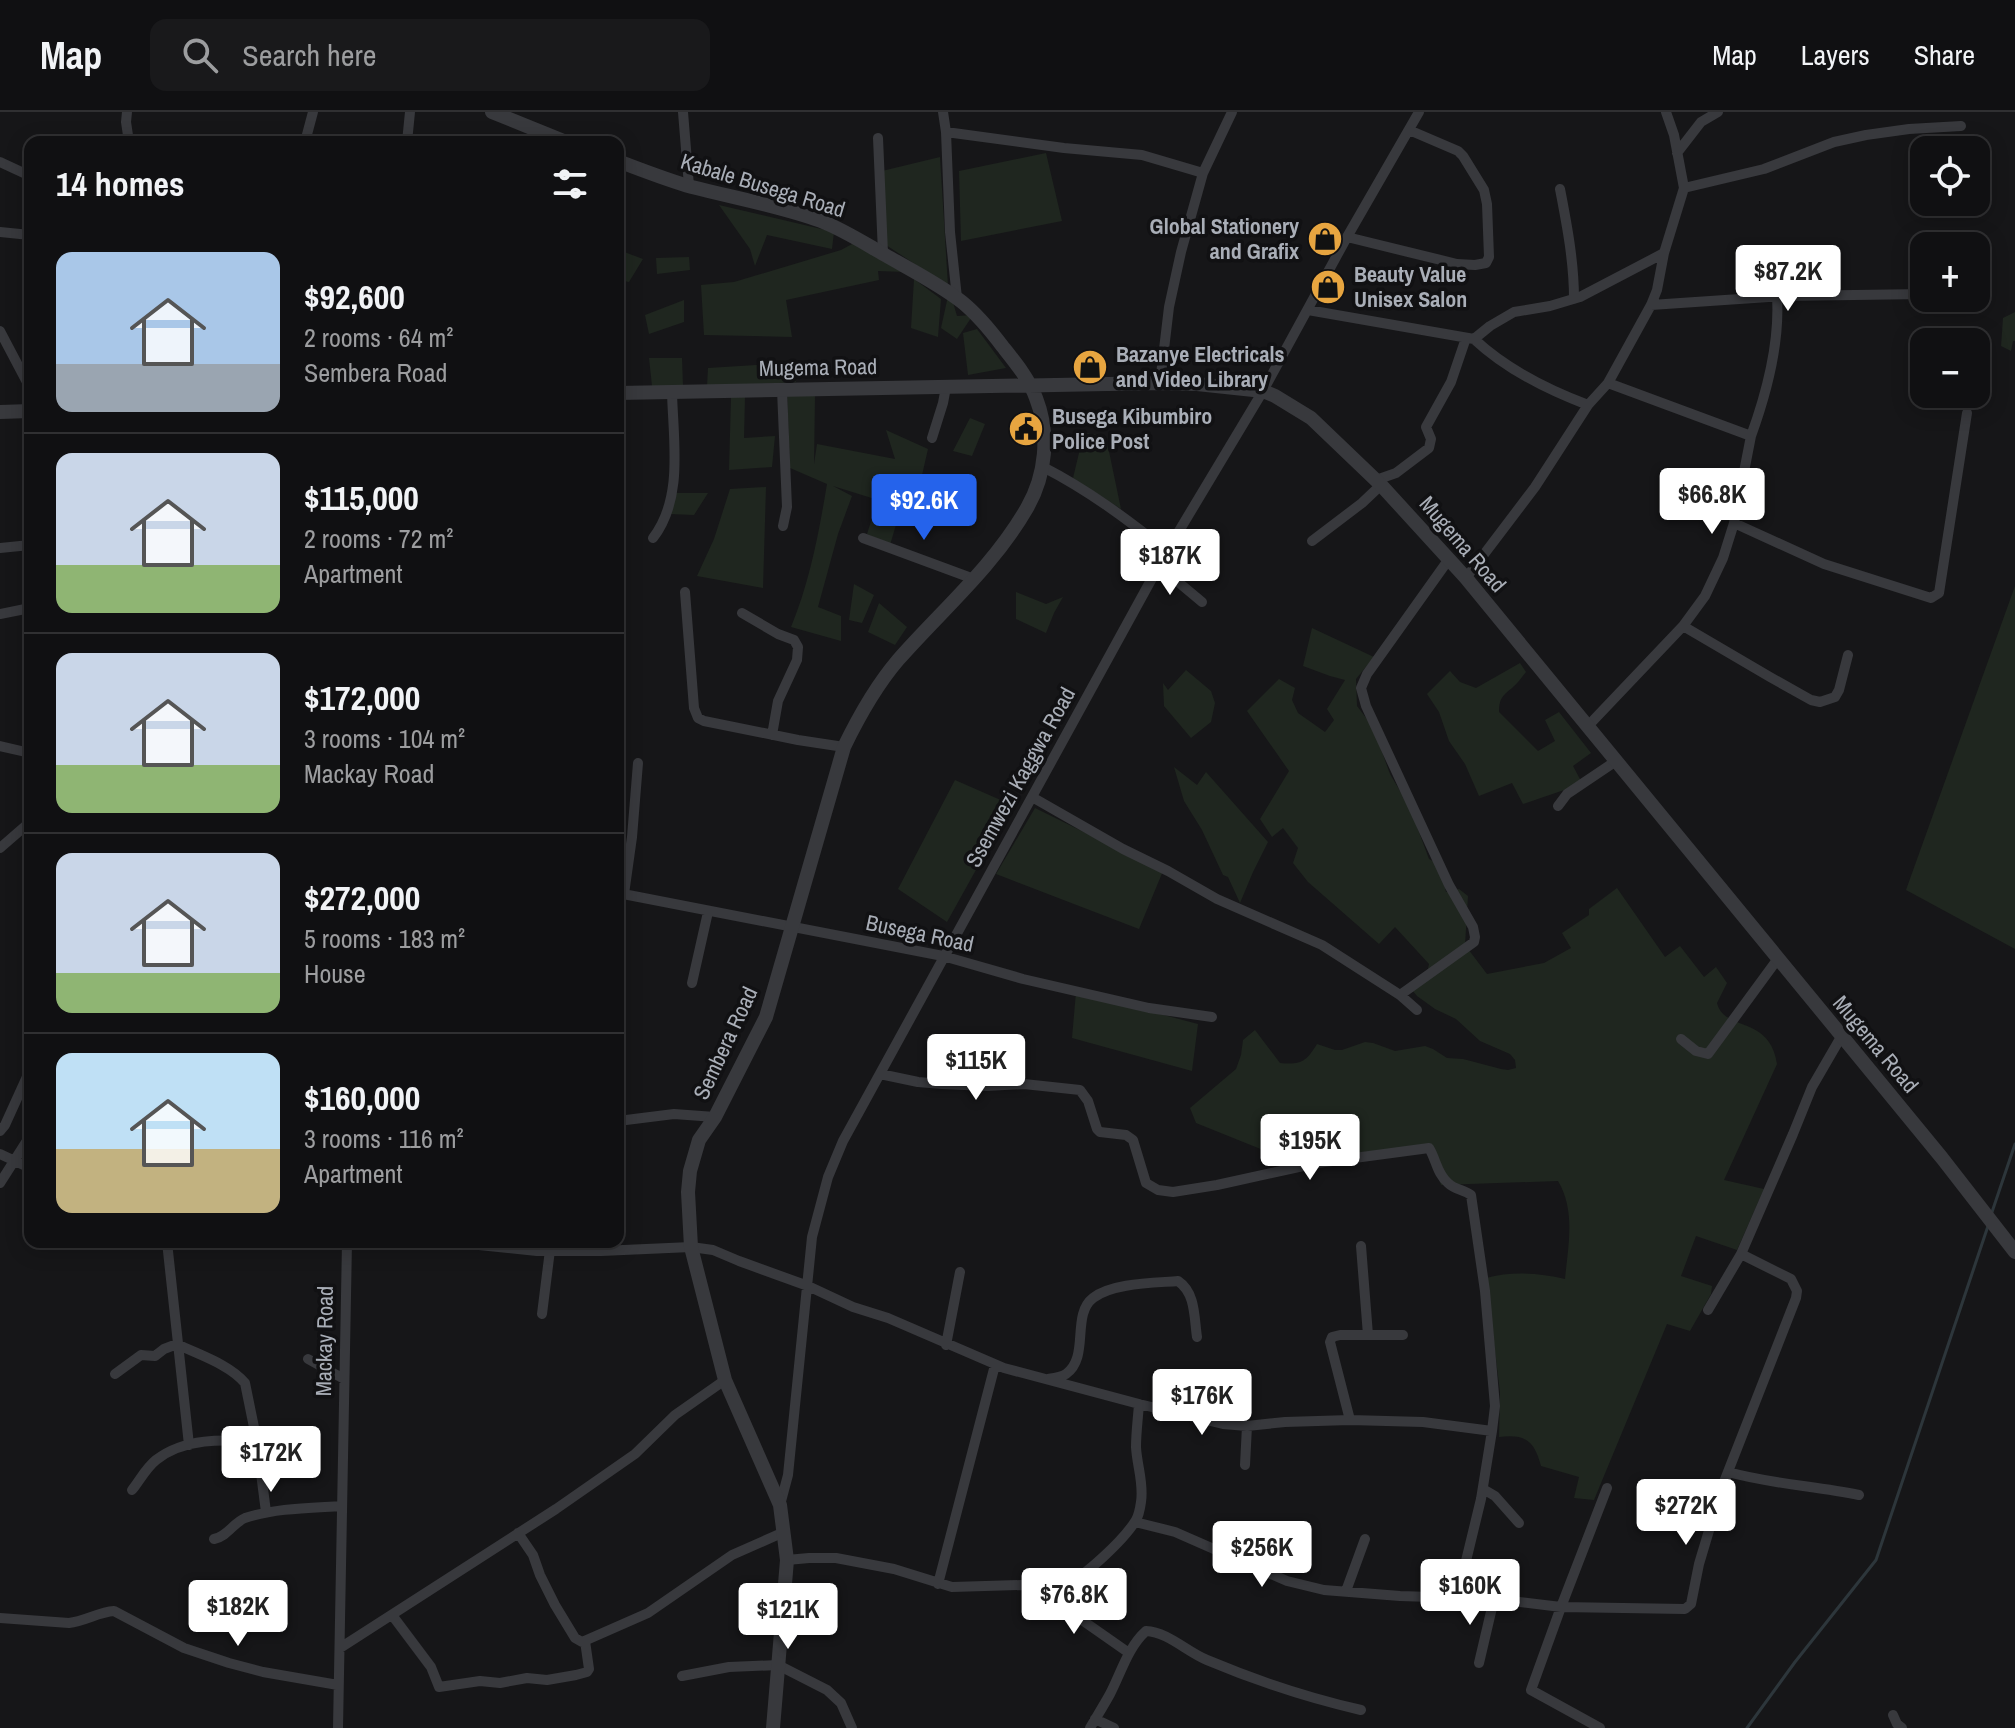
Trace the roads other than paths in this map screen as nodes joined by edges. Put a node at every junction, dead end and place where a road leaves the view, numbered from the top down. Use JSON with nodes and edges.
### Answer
{"nodes":[{"id":1,"x":127,"y":112,"type":"edge"},
{"id":2,"x":313,"y":112,"type":"edge"},
{"id":3,"x":410,"y":112,"type":"edge"},
{"id":4,"x":492,"y":112,"type":"edge"},
{"id":5,"x":683,"y":112,"type":"edge"},
{"id":6,"x":943,"y":112,"type":"edge"},
{"id":7,"x":1232,"y":112,"type":"edge"},
{"id":8,"x":1419,"y":112,"type":"edge"},
{"id":9,"x":1666,"y":112,"type":"edge"},
{"id":10,"x":1718,"y":112,"type":"edge"},
{"id":11,"x":1961,"y":126,"type":"dead end"},
{"id":12,"x":1409,"y":130,"type":"junction"},
{"id":13,"x":946,"y":132,"type":"junction"},
{"id":14,"x":128,"y":136,"type":"edge"},
{"id":15,"x":307,"y":136,"type":"edge"},
{"id":16,"x":408,"y":136,"type":"edge"},
{"id":17,"x":551,"y":136,"type":"edge"},
{"id":18,"x":878,"y":138,"type":"dead end"},
{"id":19,"x":1677,"y":153,"type":"junction"},
{"id":20,"x":0,"y":162,"type":"edge"},
{"id":21,"x":624,"y":163,"type":"edge"},
{"id":22,"x":24,"y":173,"type":"edge"},
{"id":23,"x":1203,"y":173,"type":"junction"},
{"id":24,"x":689,"y":186,"type":"junction"},
{"id":25,"x":1684,"y":188,"type":"junction"},
{"id":26,"x":1560,"y":189,"type":"dead end"},
{"id":27,"x":0,"y":232,"type":"edge"},
{"id":28,"x":24,"y":234,"type":"edge"},
{"id":29,"x":1347,"y":237,"type":"junction"},
{"id":30,"x":883,"y":253,"type":"junction"},
{"id":31,"x":1664,"y":253,"type":"junction"},
{"id":32,"x":1910,"y":294,"type":"edge"},
{"id":33,"x":1777,"y":297,"type":"junction"},
{"id":34,"x":957,"y":298,"type":"junction"},
{"id":35,"x":1574,"y":299,"type":"junction"},
{"id":36,"x":1651,"y":305,"type":"junction"},
{"id":37,"x":1308,"y":310,"type":"junction"},
{"id":38,"x":0,"y":331,"type":"edge"},
{"id":39,"x":1470,"y":339,"type":"junction"},
{"id":40,"x":24,"y":377,"type":"edge"},
{"id":41,"x":1160,"y":383,"type":"junction"},
{"id":42,"x":1608,"y":383,"type":"junction"},
{"id":43,"x":1030,"y":385,"type":"junction"},
{"id":44,"x":946,"y":387,"type":"junction"},
{"id":45,"x":782,"y":390,"type":"junction"},
{"id":46,"x":1263,"y":391,"type":"junction"},
{"id":47,"x":672,"y":392,"type":"junction"},
{"id":48,"x":624,"y":393,"type":"edge"},
{"id":49,"x":1588,"y":405,"type":"junction"},
{"id":50,"x":24,"y":411,"type":"edge"},
{"id":51,"x":0,"y":412,"type":"edge"},
{"id":52,"x":1967,"y":413,"type":"dead end"},
{"id":53,"x":1751,"y":436,"type":"junction"},
{"id":54,"x":932,"y":438,"type":"dead end"},
{"id":55,"x":1043,"y":467,"type":"junction"},
{"id":56,"x":1378,"y":482,"type":"junction"},
{"id":57,"x":1734,"y":523,"type":"junction"},
{"id":58,"x":783,"y":526,"type":"dead end"},
{"id":59,"x":653,"y":538,"type":"dead end"},
{"id":60,"x":863,"y":538,"type":"dead end"},
{"id":61,"x":1312,"y":541,"type":"dead end"},
{"id":62,"x":24,"y":546,"type":"edge"},
{"id":63,"x":0,"y":548,"type":"edge"},
{"id":64,"x":1167,"y":551,"type":"junction"},
{"id":65,"x":1449,"y":559,"type":"junction"},
{"id":66,"x":1159,"y":566,"type":"junction"},
{"id":67,"x":1466,"y":578,"type":"junction"},
{"id":68,"x":974,"y":579,"type":"junction"},
{"id":69,"x":685,"y":592,"type":"dead end"},
{"id":70,"x":1202,"y":602,"type":"dead end"},
{"id":71,"x":24,"y":609,"type":"edge"},
{"id":72,"x":742,"y":613,"type":"dead end"},
{"id":73,"x":0,"y":614,"type":"edge"},
{"id":74,"x":1683,"y":626,"type":"junction"},
{"id":75,"x":1848,"y":655,"type":"dead end"},
{"id":76,"x":1587,"y":727,"type":"junction"},
{"id":77,"x":772,"y":735,"type":"junction"},
{"id":78,"x":0,"y":746,"type":"edge"},
{"id":79,"x":844,"y":747,"type":"junction"},
{"id":80,"x":24,"y":752,"type":"edge"},
{"id":81,"x":1616,"y":761,"type":"junction"},
{"id":82,"x":638,"y":763,"type":"dead end"},
{"id":83,"x":1032,"y":797,"type":"junction"},
{"id":84,"x":1558,"y":806,"type":"dead end"},
{"id":85,"x":24,"y":827,"type":"edge"},
{"id":86,"x":0,"y":848,"type":"edge"},
{"id":87,"x":624,"y":878,"type":"edge"},
{"id":88,"x":624,"y":895,"type":"edge"},
{"id":89,"x":708,"y":912,"type":"junction"},
{"id":90,"x":792,"y":927,"type":"junction"},
{"id":91,"x":943,"y":956,"type":"junction"},
{"id":92,"x":1777,"y":960,"type":"junction"},
{"id":93,"x":692,"y":983,"type":"dead end"},
{"id":94,"x":1400,"y":995,"type":"junction"},
{"id":95,"x":1417,"y":1010,"type":"dead end"},
{"id":96,"x":1212,"y":1017,"type":"dead end"},
{"id":97,"x":1841,"y":1037,"type":"junction"},
{"id":98,"x":1681,"y":1039,"type":"dead end"},
{"id":99,"x":880,"y":1074,"type":"junction"},
{"id":100,"x":24,"y":1083,"type":"edge"},
{"id":101,"x":715,"y":1117,"type":"junction"},
{"id":102,"x":624,"y":1120,"type":"edge"},
{"id":103,"x":0,"y":1131,"type":"edge"},
{"id":104,"x":24,"y":1145,"type":"edge"},
{"id":105,"x":0,"y":1154,"type":"edge"},
{"id":106,"x":13,"y":1161,"type":"junction"},
{"id":107,"x":24,"y":1166,"type":"edge"},
{"id":108,"x":0,"y":1183,"type":"edge"},
{"id":109,"x":1361,"y":1246,"type":"dead end"},
{"id":110,"x":691,"y":1247,"type":"junction"},
{"id":111,"x":168,"y":1248,"type":"edge"},
{"id":112,"x":347,"y":1248,"type":"edge"},
{"id":113,"x":551,"y":1248,"type":"edge"},
{"id":114,"x":571,"y":1248,"type":"edge"},
{"id":115,"x":2015,"y":1252,"type":"edge"},
{"id":116,"x":1741,"y":1254,"type":"junction"},
{"id":117,"x":960,"y":1272,"type":"dead end"},
{"id":118,"x":808,"y":1286,"type":"junction"},
{"id":119,"x":1708,"y":1310,"type":"dead end"},
{"id":120,"x":542,"y":1314,"type":"dead end"},
{"id":121,"x":1368,"y":1335,"type":"junction"},
{"id":122,"x":1403,"y":1335,"type":"dead end"},
{"id":123,"x":1197,"y":1337,"type":"dead end"},
{"id":124,"x":177,"y":1344,"type":"junction"},
{"id":125,"x":946,"y":1345,"type":"junction"},
{"id":126,"x":308,"y":1359,"type":"dead end"},
{"id":127,"x":995,"y":1365,"type":"junction"},
{"id":128,"x":115,"y":1374,"type":"dead end"},
{"id":129,"x":344,"y":1379,"type":"junction"},
{"id":130,"x":725,"y":1380,"type":"junction"},
{"id":131,"x":1046,"y":1380,"type":"junction"},
{"id":132,"x":1139,"y":1404,"type":"junction"},
{"id":133,"x":1350,"y":1420,"type":"junction"},
{"id":134,"x":1247,"y":1426,"type":"junction"},
{"id":135,"x":1492,"y":1431,"type":"junction"},
{"id":136,"x":257,"y":1442,"type":"junction"},
{"id":137,"x":189,"y":1445,"type":"junction"},
{"id":138,"x":1245,"y":1465,"type":"dead end"},
{"id":139,"x":1728,"y":1472,"type":"junction"},
{"id":140,"x":1607,"y":1488,"type":"dead end"},
{"id":141,"x":1483,"y":1489,"type":"junction"},
{"id":142,"x":132,"y":1490,"type":"dead end"},
{"id":143,"x":1859,"y":1495,"type":"dead end"},
{"id":144,"x":780,"y":1505,"type":"junction"},
{"id":145,"x":341,"y":1506,"type":"junction"},
{"id":146,"x":266,"y":1512,"type":"junction"},
{"id":147,"x":1135,"y":1522,"type":"junction"},
{"id":148,"x":1519,"y":1523,"type":"dead end"},
{"id":149,"x":784,"y":1532,"type":"junction"},
{"id":150,"x":518,"y":1533,"type":"junction"},
{"id":151,"x":214,"y":1539,"type":"dead end"},
{"id":152,"x":1365,"y":1539,"type":"dead end"},
{"id":153,"x":787,"y":1560,"type":"junction"},
{"id":154,"x":938,"y":1584,"type":"junction"},
{"id":155,"x":1039,"y":1590,"type":"junction"},
{"id":156,"x":1346,"y":1591,"type":"junction"},
{"id":157,"x":1457,"y":1598,"type":"junction"},
{"id":158,"x":1494,"y":1599,"type":"junction"},
{"id":159,"x":1561,"y":1607,"type":"junction"},
{"id":160,"x":392,"y":1615,"type":"junction"},
{"id":161,"x":0,"y":1618,"type":"edge"},
{"id":162,"x":585,"y":1641,"type":"junction"},
{"id":163,"x":340,"y":1648,"type":"junction"},
{"id":164,"x":1129,"y":1653,"type":"junction"},
{"id":165,"x":1479,"y":1663,"type":"dead end"},
{"id":166,"x":778,"y":1665,"type":"junction"},
{"id":167,"x":682,"y":1676,"type":"dead end"},
{"id":168,"x":338,"y":1685,"type":"junction"},
{"id":169,"x":1361,"y":1710,"type":"dead end"},
{"id":170,"x":1893,"y":1715,"type":"dead end"},
{"id":171,"x":1093,"y":1724,"type":"edge"},
{"id":172,"x":338,"y":1728,"type":"edge"},
{"id":173,"x":773,"y":1728,"type":"edge"},
{"id":174,"x":852,"y":1728,"type":"edge"},
{"id":175,"x":1114,"y":1728,"type":"edge"},
{"id":176,"x":1600,"y":1728,"type":"edge"},
{"id":177,"x":1902,"y":1728,"type":"edge"}],
"edges":[{"from":1,"to":14,"type":"street"},
{"from":2,"to":15,"type":"street"},
{"from":3,"to":16,"type":"street"},
{"from":4,"to":17,"type":"street"},
{"from":5,"to":24,"type":"street"},
{"from":6,"to":13,"type":"street"},
{"from":7,"to":23,"type":"street"},
{"from":8,"to":12,"type":"street","name":"Ssemwezi Kaggwa Road"},
{"from":9,"to":19,"type":"street"},
{"from":10,"to":19,"type":"street"},
{"from":11,"to":25,"type":"street"},
{"from":12,"to":29,"type":"street","name":"Ssemwezi Kaggwa Road"},
{"from":12,"to":29,"type":"street"},
{"from":13,"to":23,"type":"street"},
{"from":13,"to":34,"type":"street"},
{"from":18,"to":30,"type":"street"},
{"from":19,"to":25,"type":"street"},
{"from":20,"to":22,"type":"street"},
{"from":21,"to":24,"type":"street","name":"Kabale Busega Road"},
{"from":23,"to":41,"type":"street"},
{"from":24,"to":30,"type":"street","name":"Kabale Busega Road"},
{"from":25,"to":31,"type":"street"},
{"from":26,"to":35,"type":"street"},
{"from":27,"to":28,"type":"street"},
{"from":29,"to":37,"type":"street","name":"Ssemwezi Kaggwa Road"},
{"from":30,"to":34,"type":"street","name":"Kabale Busega Road"},
{"from":31,"to":35,"type":"street"},
{"from":31,"to":36,"type":"street"},
{"from":32,"to":33,"type":"street"},
{"from":33,"to":36,"type":"street"},
{"from":33,"to":53,"type":"street"},
{"from":34,"to":43,"type":"street","name":"Kabale Busega Road"},
{"from":35,"to":39,"type":"street"},
{"from":36,"to":42,"type":"street"},
{"from":37,"to":39,"type":"street"},
{"from":37,"to":46,"type":"street","name":"Ssemwezi Kaggwa Road"},
{"from":38,"to":40,"type":"street"},
{"from":39,"to":49,"type":"street"},
{"from":39,"to":56,"type":"street"},
{"from":41,"to":43,"type":"street","name":"Mugema Road"},
{"from":41,"to":46,"type":"street","name":"Mugema Road"},
{"from":42,"to":49,"type":"street"},
{"from":42,"to":53,"type":"street"},
{"from":43,"to":44,"type":"street","name":"Mugema Road"},
{"from":43,"to":55,"type":"street","name":"Sembera Road"},
{"from":44,"to":45,"type":"street","name":"Mugema Road"},
{"from":44,"to":54,"type":"street"},
{"from":45,"to":47,"type":"street","name":"Mugema Road"},
{"from":45,"to":58,"type":"street"},
{"from":46,"to":56,"type":"street","name":"Mugema Road"},
{"from":46,"to":64,"type":"street","name":"Ssemwezi Kaggwa Road"},
{"from":47,"to":48,"type":"street","name":"Mugema Road"},
{"from":47,"to":59,"type":"street"},
{"from":49,"to":67,"type":"street"},
{"from":50,"to":51,"type":"street"},
{"from":52,"to":57,"type":"street"},
{"from":53,"to":57,"type":"street"},
{"from":55,"to":64,"type":"street"},
{"from":55,"to":68,"type":"street","name":"Sembera Road"},
{"from":56,"to":61,"type":"street"},
{"from":56,"to":65,"type":"street","name":"Mugema Road"},
{"from":57,"to":74,"type":"street"},
{"from":60,"to":68,"type":"street"},
{"from":62,"to":63,"type":"street"},
{"from":64,"to":66,"type":"street","name":"Ssemwezi Kaggwa Road"},
{"from":65,"to":67,"type":"street","name":"Mugema Road"},
{"from":65,"to":94,"type":"street"},
{"from":66,"to":70,"type":"street"},
{"from":66,"to":83,"type":"street","name":"Ssemwezi Kaggwa Road"},
{"from":67,"to":76,"type":"street","name":"Mugema Road"},
{"from":68,"to":79,"type":"street","name":"Sembera Road"},
{"from":69,"to":77,"type":"street"},
{"from":71,"to":73,"type":"street"},
{"from":72,"to":77,"type":"street"},
{"from":74,"to":75,"type":"street"},
{"from":74,"to":76,"type":"street"},
{"from":76,"to":81,"type":"street","name":"Mugema Road"},
{"from":77,"to":79,"type":"street"},
{"from":78,"to":80,"type":"street"},
{"from":79,"to":90,"type":"street","name":"Sembera Road"},
{"from":81,"to":84,"type":"street"},
{"from":81,"to":92,"type":"street","name":"Mugema Road"},
{"from":82,"to":87,"type":"street"},
{"from":83,"to":91,"type":"street","name":"Ssemwezi Kaggwa Road"},
{"from":83,"to":94,"type":"street"},
{"from":85,"to":86,"type":"street"},
{"from":88,"to":89,"type":"street","name":"Busega Road"},
{"from":89,"to":90,"type":"street","name":"Busega Road"},
{"from":89,"to":93,"type":"street"},
{"from":90,"to":91,"type":"street","name":"Busega Road"},
{"from":90,"to":101,"type":"street","name":"Sembera Road"},
{"from":91,"to":96,"type":"street","name":"Busega Road"},
{"from":91,"to":99,"type":"street","name":"Ssemwezi Kaggwa Road"},
{"from":92,"to":97,"type":"street","name":"Mugema Road"},
{"from":92,"to":98,"type":"street"},
{"from":94,"to":95,"type":"street"},
{"from":97,"to":115,"type":"street","name":"Mugema Road"},
{"from":97,"to":116,"type":"street"},
{"from":99,"to":118,"type":"street","name":"Ssemwezi Kaggwa Road"},
{"from":99,"to":135,"type":"street"},
{"from":100,"to":103,"type":"street"},
{"from":101,"to":102,"type":"street"},
{"from":101,"to":110,"type":"street","name":"Sembera Road"},
{"from":104,"to":106,"type":"street"},
{"from":105,"to":106,"type":"street"},
{"from":106,"to":107,"type":"street"},
{"from":106,"to":108,"type":"street"},
{"from":109,"to":121,"type":"street"},
{"from":110,"to":114,"type":"street"},
{"from":110,"to":118,"type":"street"},
{"from":110,"to":130,"type":"street","name":"Sembera Road"},
{"from":111,"to":124,"type":"street"},
{"from":112,"to":129,"type":"street","name":"Mackay Road"},
{"from":113,"to":120,"type":"street"},
{"from":116,"to":119,"type":"street"},
{"from":116,"to":139,"type":"street"},
{"from":117,"to":125,"type":"street"},
{"from":118,"to":125,"type":"street"},
{"from":118,"to":144,"type":"street","name":"Ssemwezi Kaggwa Road"},
{"from":121,"to":122,"type":"street"},
{"from":121,"to":133,"type":"street"},
{"from":123,"to":131,"type":"street"},
{"from":124,"to":128,"type":"street"},
{"from":124,"to":136,"type":"street"},
{"from":124,"to":137,"type":"street"},
{"from":125,"to":127,"type":"street"},
{"from":126,"to":129,"type":"street"},
{"from":127,"to":131,"type":"street"},
{"from":127,"to":154,"type":"street"},
{"from":129,"to":145,"type":"street","name":"Mackay Road"},
{"from":130,"to":144,"type":"street","name":"Sembera Road"},
{"from":130,"to":150,"type":"street"},
{"from":131,"to":132,"type":"street"},
{"from":132,"to":134,"type":"street"},
{"from":132,"to":147,"type":"street"},
{"from":133,"to":134,"type":"street"},
{"from":133,"to":135,"type":"street"},
{"from":134,"to":138,"type":"street"},
{"from":135,"to":141,"type":"street"},
{"from":136,"to":137,"type":"street"},
{"from":136,"to":146,"type":"street"},
{"from":137,"to":142,"type":"street"},
{"from":139,"to":143,"type":"street"},
{"from":139,"to":159,"type":"street"},
{"from":140,"to":159,"type":"street"},
{"from":141,"to":148,"type":"street"},
{"from":141,"to":157,"type":"street"},
{"from":144,"to":149,"type":"street","name":"Sembera Road"},
{"from":145,"to":146,"type":"street"},
{"from":145,"to":163,"type":"street","name":"Mackay Road"},
{"from":146,"to":151,"type":"street"},
{"from":147,"to":155,"type":"street"},
{"from":147,"to":156,"type":"street"},
{"from":149,"to":153,"type":"street","name":"Sembera Road"},
{"from":149,"to":162,"type":"street"},
{"from":150,"to":160,"type":"street"},
{"from":150,"to":162,"type":"street"},
{"from":152,"to":156,"type":"street"},
{"from":153,"to":154,"type":"street"},
{"from":153,"to":166,"type":"street","name":"Sembera Road"},
{"from":154,"to":155,"type":"street"},
{"from":155,"to":164,"type":"street"},
{"from":156,"to":157,"type":"street"},
{"from":157,"to":158,"type":"street"},
{"from":158,"to":159,"type":"street"},
{"from":158,"to":165,"type":"street"},
{"from":159,"to":176,"type":"street"},
{"from":160,"to":162,"type":"street"},
{"from":160,"to":163,"type":"street"},
{"from":161,"to":168,"type":"street"},
{"from":163,"to":168,"type":"street","name":"Mackay Road"},
{"from":164,"to":169,"type":"street"},
{"from":164,"to":171,"type":"street"},
{"from":166,"to":167,"type":"street"},
{"from":166,"to":173,"type":"street","name":"Sembera Road"},
{"from":166,"to":174,"type":"street"},
{"from":168,"to":172,"type":"street","name":"Mackay Road"},
{"from":170,"to":177,"type":"street"},
{"from":171,"to":175,"type":"street"}]}
